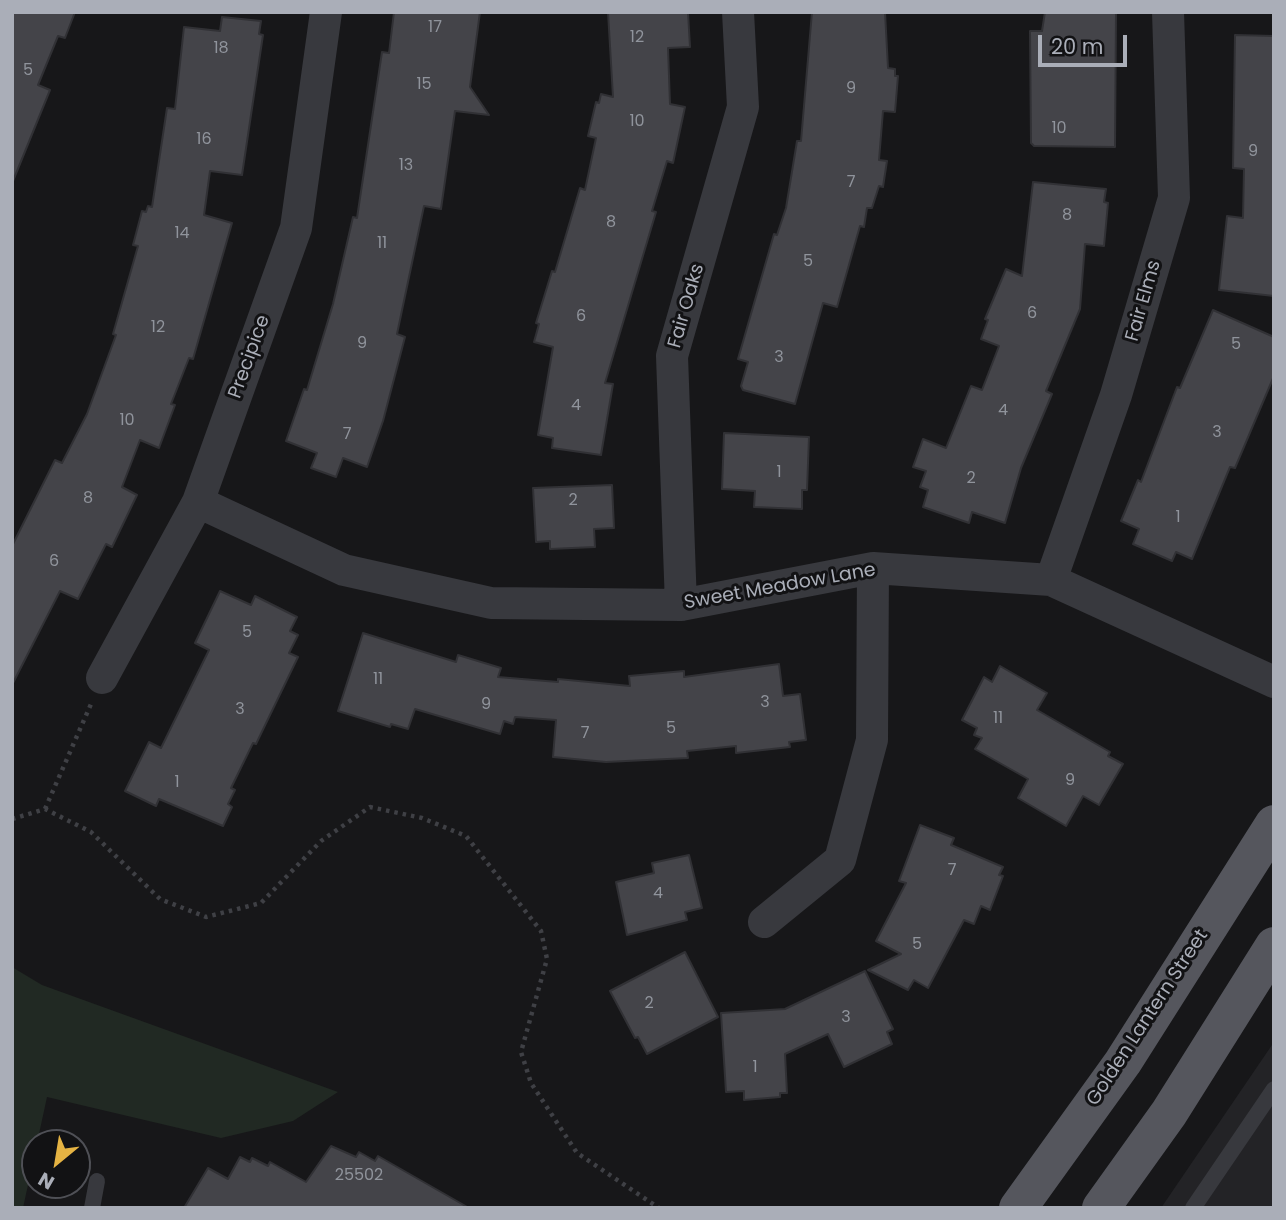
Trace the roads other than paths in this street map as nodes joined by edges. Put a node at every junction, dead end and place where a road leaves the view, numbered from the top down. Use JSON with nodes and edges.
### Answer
{"nodes":[{"id":1,"x":326,"y":12,"type":"edge"},
{"id":2,"x":738,"y":12,"type":"edge"},
{"id":3,"x":1168,"y":12,"type":"edge"},
{"id":4,"x":198,"y":502,"type":"junction"},
{"id":5,"x":873,"y":568,"type":"junction"},
{"id":6,"x":1051,"y":580,"type":"junction"},
{"id":7,"x":681,"y":605,"type":"junction"},
{"id":8,"x":102,"y":678,"type":"road end"},
{"id":9,"x":1274,"y":682,"type":"edge"},
{"id":10,"x":1274,"y":824,"type":"edge"},
{"id":11,"x":764,"y":922,"type":"dead end"},
{"id":12,"x":1273,"y":949,"type":"edge"},
{"id":13,"x":1274,"y":1089,"type":"edge"},
{"id":14,"x":97,"y":1181,"type":"dead end"},
{"id":15,"x":92,"y":1208,"type":"edge"},
{"id":16,"x":1018,"y":1208,"type":"edge"},
{"id":17,"x":1101,"y":1208,"type":"edge"},
{"id":18,"x":1193,"y":1208,"type":"edge"}],
"edges":[{"from":1,"to":4,"type":"street","name":"Precipice"},
{"from":2,"to":7,"type":"street","name":"Fair Oaks"},
{"from":3,"to":6,"type":"street","name":"Fair Elms"},
{"from":4,"to":7,"type":"street","name":"Sweet Meadow Lane"},
{"from":4,"to":8,"type":"street","name":"Precipice"},
{"from":5,"to":6,"type":"street","name":"Sweet Meadow Lane"},
{"from":5,"to":7,"type":"street","name":"Sweet Meadow Lane"},
{"from":5,"to":11,"type":"street"},
{"from":6,"to":9,"type":"street","name":"Sweet Meadow Lane"},
{"from":10,"to":16,"type":"main road","name":"Golden Lantern Street"},
{"from":12,"to":17,"type":"main road"},
{"from":13,"to":18,"type":"lane"},
{"from":14,"to":15,"type":"lane"}]}
